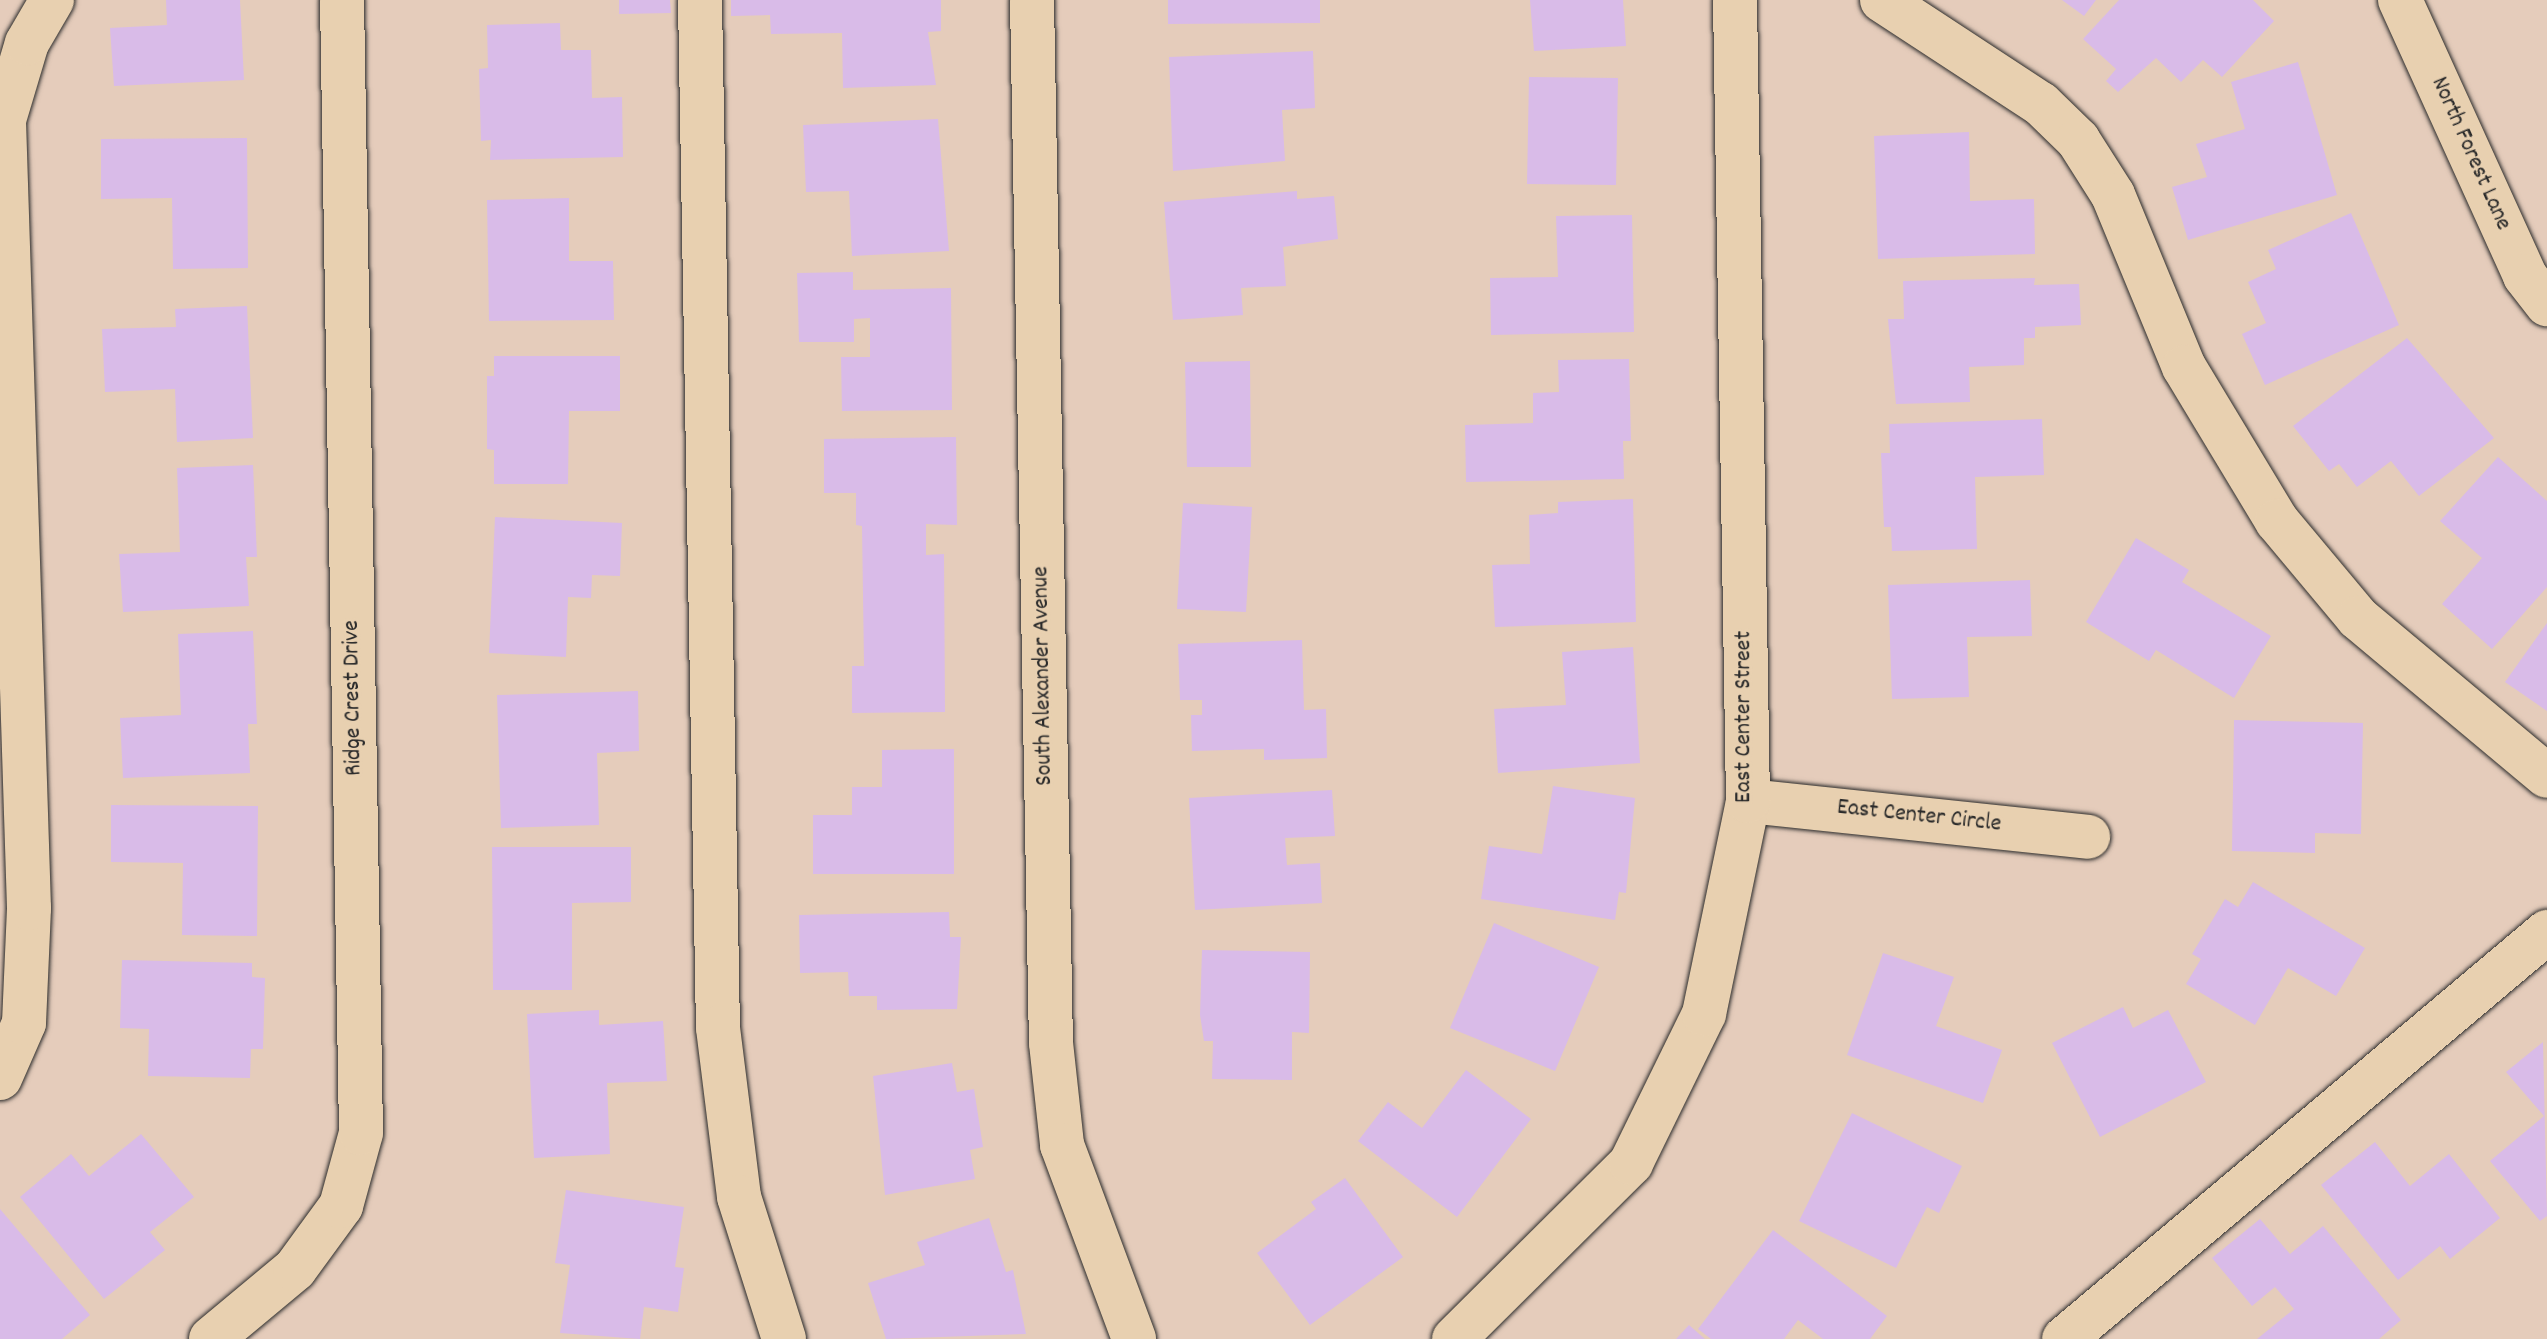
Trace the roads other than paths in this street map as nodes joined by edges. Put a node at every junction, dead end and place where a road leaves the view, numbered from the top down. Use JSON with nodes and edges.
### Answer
{"nodes":[{"id":1,"x":52,"y":0,"type":"edge"},
{"id":2,"x":342,"y":0,"type":"edge"},
{"id":3,"x":700,"y":0,"type":"edge"},
{"id":4,"x":1032,"y":0,"type":"edge"},
{"id":5,"x":1735,"y":0,"type":"edge"},
{"id":6,"x":1882,"y":0,"type":"edge"},
{"id":7,"x":2400,"y":0,"type":"edge"},
{"id":8,"x":4,"y":199,"type":"edge"},
{"id":9,"x":2547,"y":304,"type":"edge"},
{"id":10,"x":2547,"y":776,"type":"edge"},
{"id":11,"x":1748,"y":801,"type":"junction"},
{"id":12,"x":2088,"y":837,"type":"dead end"},
{"id":13,"x":2547,"y":932,"type":"edge"},
{"id":14,"x":0,"y":1078,"type":"edge"},
{"id":15,"x":211,"y":1339,"type":"edge"},
{"id":16,"x":784,"y":1339,"type":"edge"},
{"id":17,"x":1134,"y":1339,"type":"edge"},
{"id":18,"x":1454,"y":1339,"type":"edge"},
{"id":19,"x":2064,"y":1339,"type":"edge"}],
"edges":[{"from":1,"to":8,"type":"street"},
{"from":2,"to":15,"type":"street","name":"Ridge Crest Drive"},
{"from":3,"to":16,"type":"street"},
{"from":4,"to":17,"type":"street","name":"South Alexander Avenue"},
{"from":5,"to":11,"type":"street","name":"East Center Street"},
{"from":6,"to":10,"type":"street"},
{"from":7,"to":9,"type":"street","name":"North Forest Lane"},
{"from":8,"to":14,"type":"street"},
{"from":11,"to":12,"type":"street","name":"East Center Circle"},
{"from":11,"to":18,"type":"street","name":"East Center Street"},
{"from":13,"to":19,"type":"street"}]}
